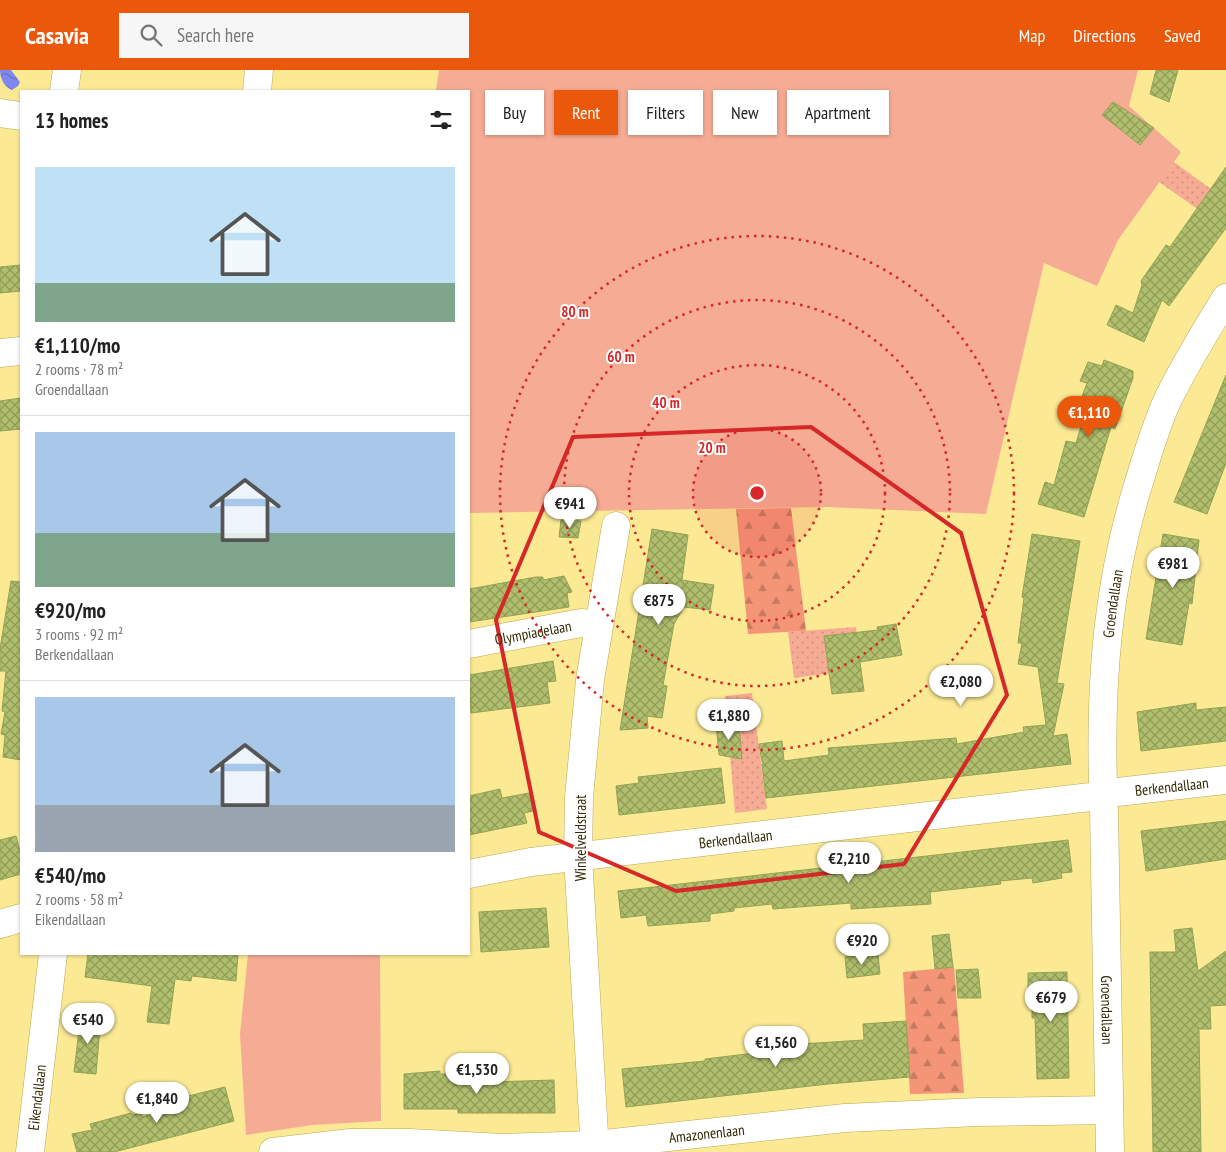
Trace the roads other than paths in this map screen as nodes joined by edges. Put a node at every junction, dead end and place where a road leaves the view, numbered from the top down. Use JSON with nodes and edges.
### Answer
{"nodes":[{"id":1,"x":67,"y":70,"type":"edge"},
{"id":2,"x":259,"y":70,"type":"edge"},
{"id":3,"x":64,"y":90,"type":"edge"},
{"id":4,"x":257,"y":90,"type":"edge"},
{"id":5,"x":0,"y":113,"type":"edge"},
{"id":6,"x":20,"y":116,"type":"edge"},
{"id":7,"x":1226,"y":298,"type":"edge"},
{"id":8,"x":20,"y":351,"type":"edge"},
{"id":9,"x":0,"y":353,"type":"edge"},
{"id":10,"x":616,"y":526,"type":"dead end"},
{"id":11,"x":598,"y":625,"type":"junction"},
{"id":12,"x":470,"y":644,"type":"edge"},
{"id":13,"x":1226,"y":780,"type":"edge"},
{"id":14,"x":1104,"y":795,"type":"junction"},
{"id":15,"x":578,"y":856,"type":"junction"},
{"id":16,"x":470,"y":874,"type":"edge"},
{"id":17,"x":20,"y":918,"type":"edge"},
{"id":18,"x":0,"y":924,"type":"edge"},
{"id":19,"x":53,"y":955,"type":"edge"},
{"id":20,"x":1109,"y":1110,"type":"junction"},
{"id":21,"x":595,"y":1149,"type":"edge"},
{"id":22,"x":30,"y":1152,"type":"edge"},
{"id":23,"x":273,"y":1152,"type":"edge"},
{"id":24,"x":1110,"y":1152,"type":"edge"}],
"edges":[{"from":1,"to":3,"type":"street"},
{"from":2,"to":4,"type":"street"},
{"from":5,"to":6,"type":"street"},
{"from":7,"to":14,"type":"street","name":"Groendallaan"},
{"from":8,"to":9,"type":"street"},
{"from":10,"to":11,"type":"street","name":"Winkelveldstraat"},
{"from":11,"to":12,"type":"street","name":"Olympiadelaan"},
{"from":11,"to":15,"type":"street","name":"Winkelveldstraat"},
{"from":13,"to":14,"type":"street","name":"Berkendallaan"},
{"from":14,"to":15,"type":"street","name":"Berkendallaan"},
{"from":14,"to":20,"type":"street","name":"Groendallaan"},
{"from":15,"to":16,"type":"street","name":"Berkendallaan"},
{"from":15,"to":21,"type":"street","name":"Winkelveldstraat"},
{"from":17,"to":18,"type":"street"},
{"from":19,"to":22,"type":"street","name":"Eikendallaan"},
{"from":20,"to":21,"type":"street","name":"Amazonenlaan"},
{"from":20,"to":24,"type":"street","name":"Groendallaan"},
{"from":21,"to":23,"type":"street","name":"Amazonenlaan"}]}
